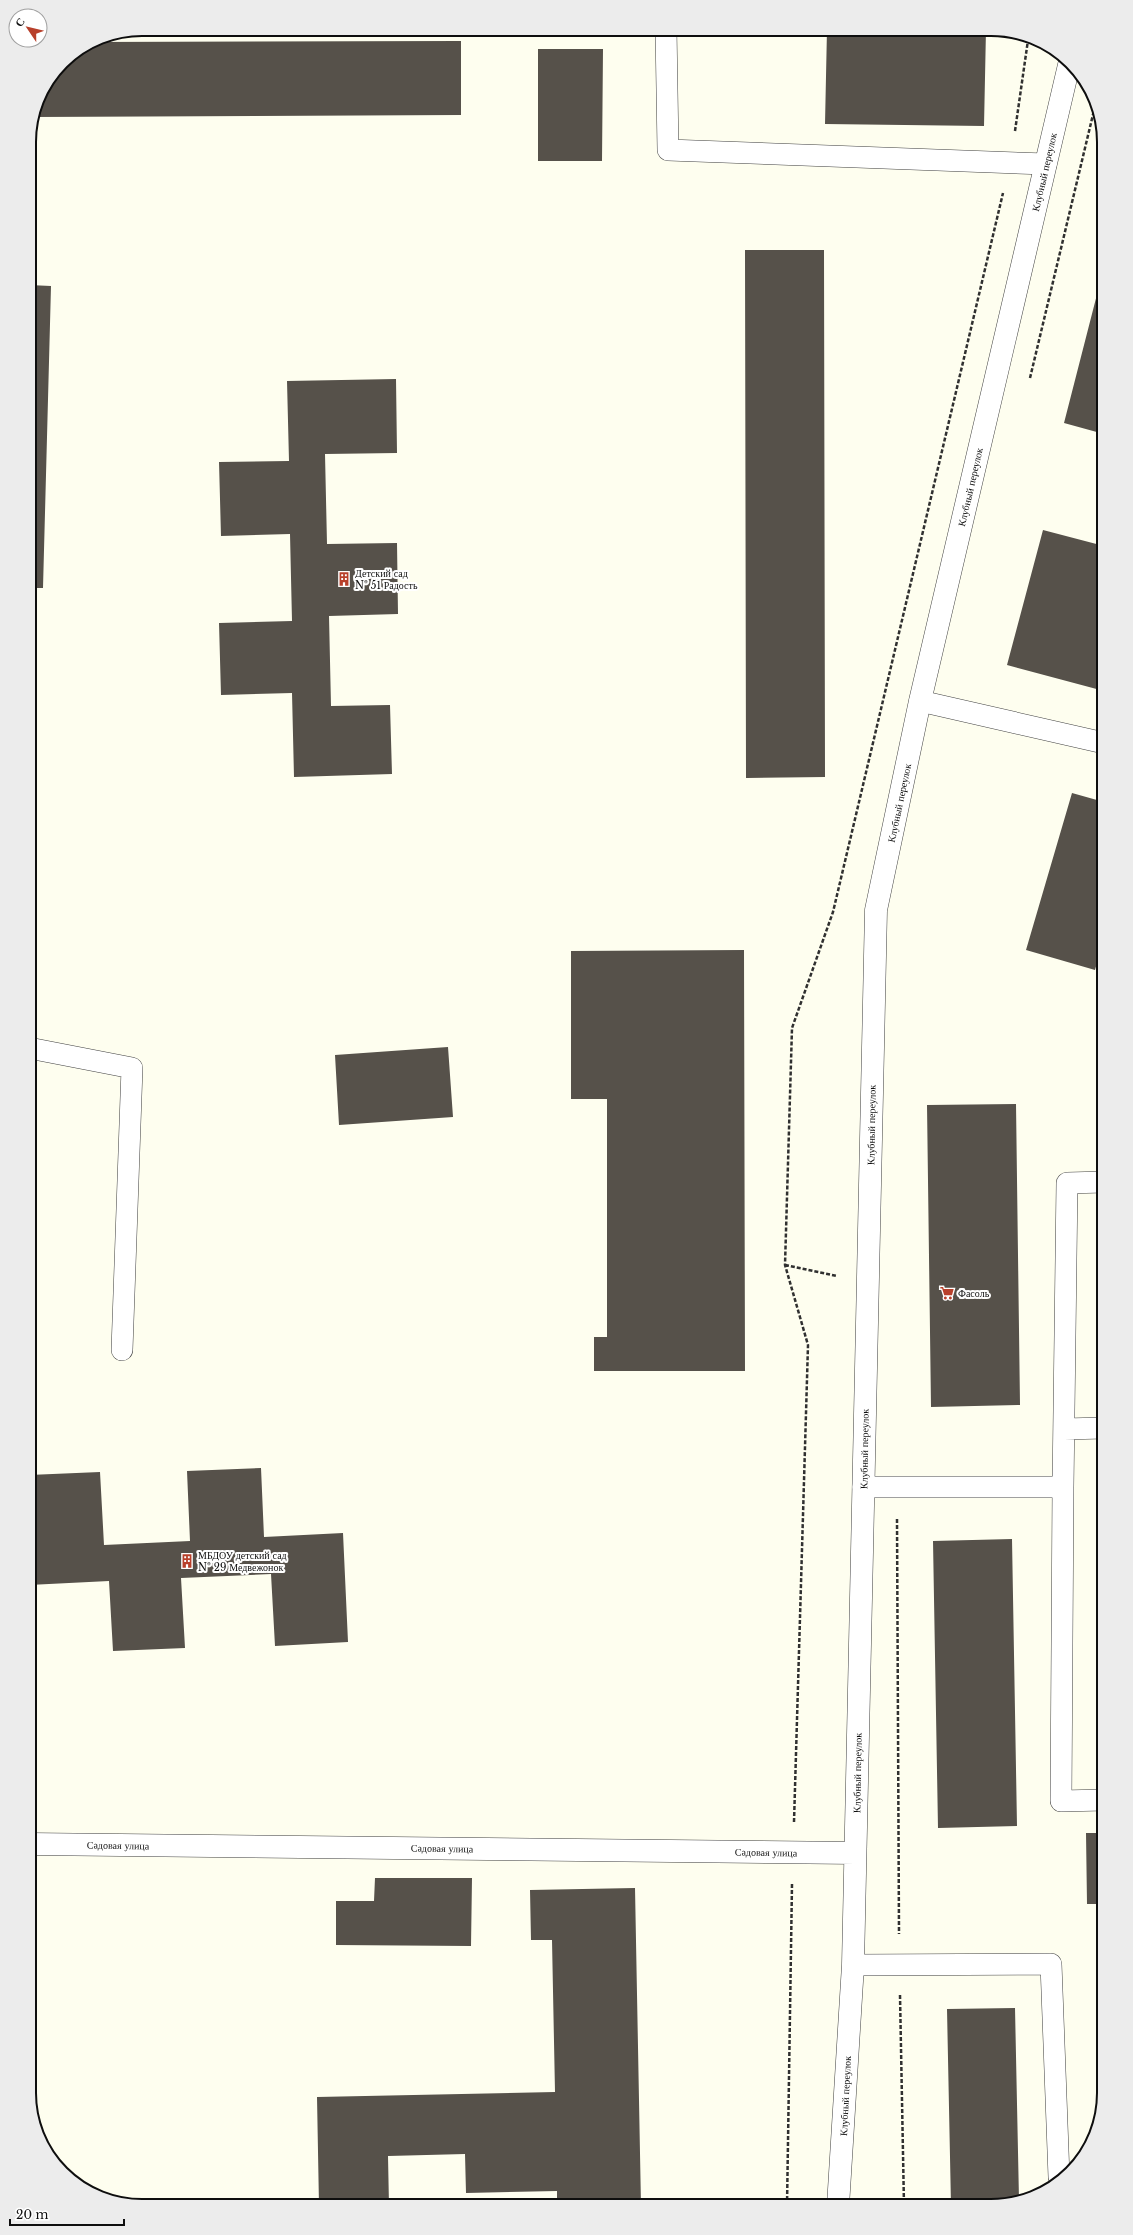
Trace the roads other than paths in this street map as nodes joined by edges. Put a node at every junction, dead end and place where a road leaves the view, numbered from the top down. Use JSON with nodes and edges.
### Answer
{"nodes":[{"id":1,"x":666,"y":36,"type":"edge"},
{"id":2,"x":1068,"y":69,"type":"edge"},
{"id":3,"x":1046,"y":164,"type":"junction"},
{"id":4,"x":920,"y":701,"type":"junction"},
{"id":5,"x":1097,"y":741,"type":"edge"},
{"id":6,"x":36,"y":1049,"type":"edge"},
{"id":7,"x":1097,"y":1182,"type":"edge"},
{"id":8,"x":122,"y":1350,"type":"dead end"},
{"id":9,"x":1097,"y":1428,"type":"edge"},
{"id":10,"x":1064,"y":1429,"type":"junction"},
{"id":11,"x":1063,"y":1486,"type":"junction"},
{"id":12,"x":863,"y":1487,"type":"junction"},
{"id":13,"x":1097,"y":1800,"type":"edge"},
{"id":14,"x":36,"y":1844,"type":"edge"},
{"id":15,"x":855,"y":1852,"type":"junction"},
{"id":16,"x":852,"y":1965,"type":"junction"},
{"id":17,"x":1059,"y":2175,"type":"edge"},
{"id":18,"x":838,"y":2199,"type":"edge"}],
"edges":[{"from":1,"to":3,"type":"lane"},
{"from":2,"to":3,"type":"street","name":"Клубный переулок"},
{"from":3,"to":4,"type":"street","name":"Клубный переулок"},
{"from":4,"to":5,"type":"lane"},
{"from":4,"to":12,"type":"street","name":"Клубный переулок"},
{"from":6,"to":8,"type":"lane"},
{"from":7,"to":10,"type":"lane"},
{"from":9,"to":10,"type":"lane"},
{"from":10,"to":11,"type":"lane"},
{"from":11,"to":12,"type":"lane"},
{"from":11,"to":13,"type":"lane"},
{"from":12,"to":15,"type":"street","name":"Клубный переулок"},
{"from":14,"to":15,"type":"street","name":"Садовая улица"},
{"from":15,"to":16,"type":"street","name":"Клубный переулок"},
{"from":16,"to":17,"type":"lane"},
{"from":16,"to":18,"type":"street","name":"Клубный переулок"}]}
